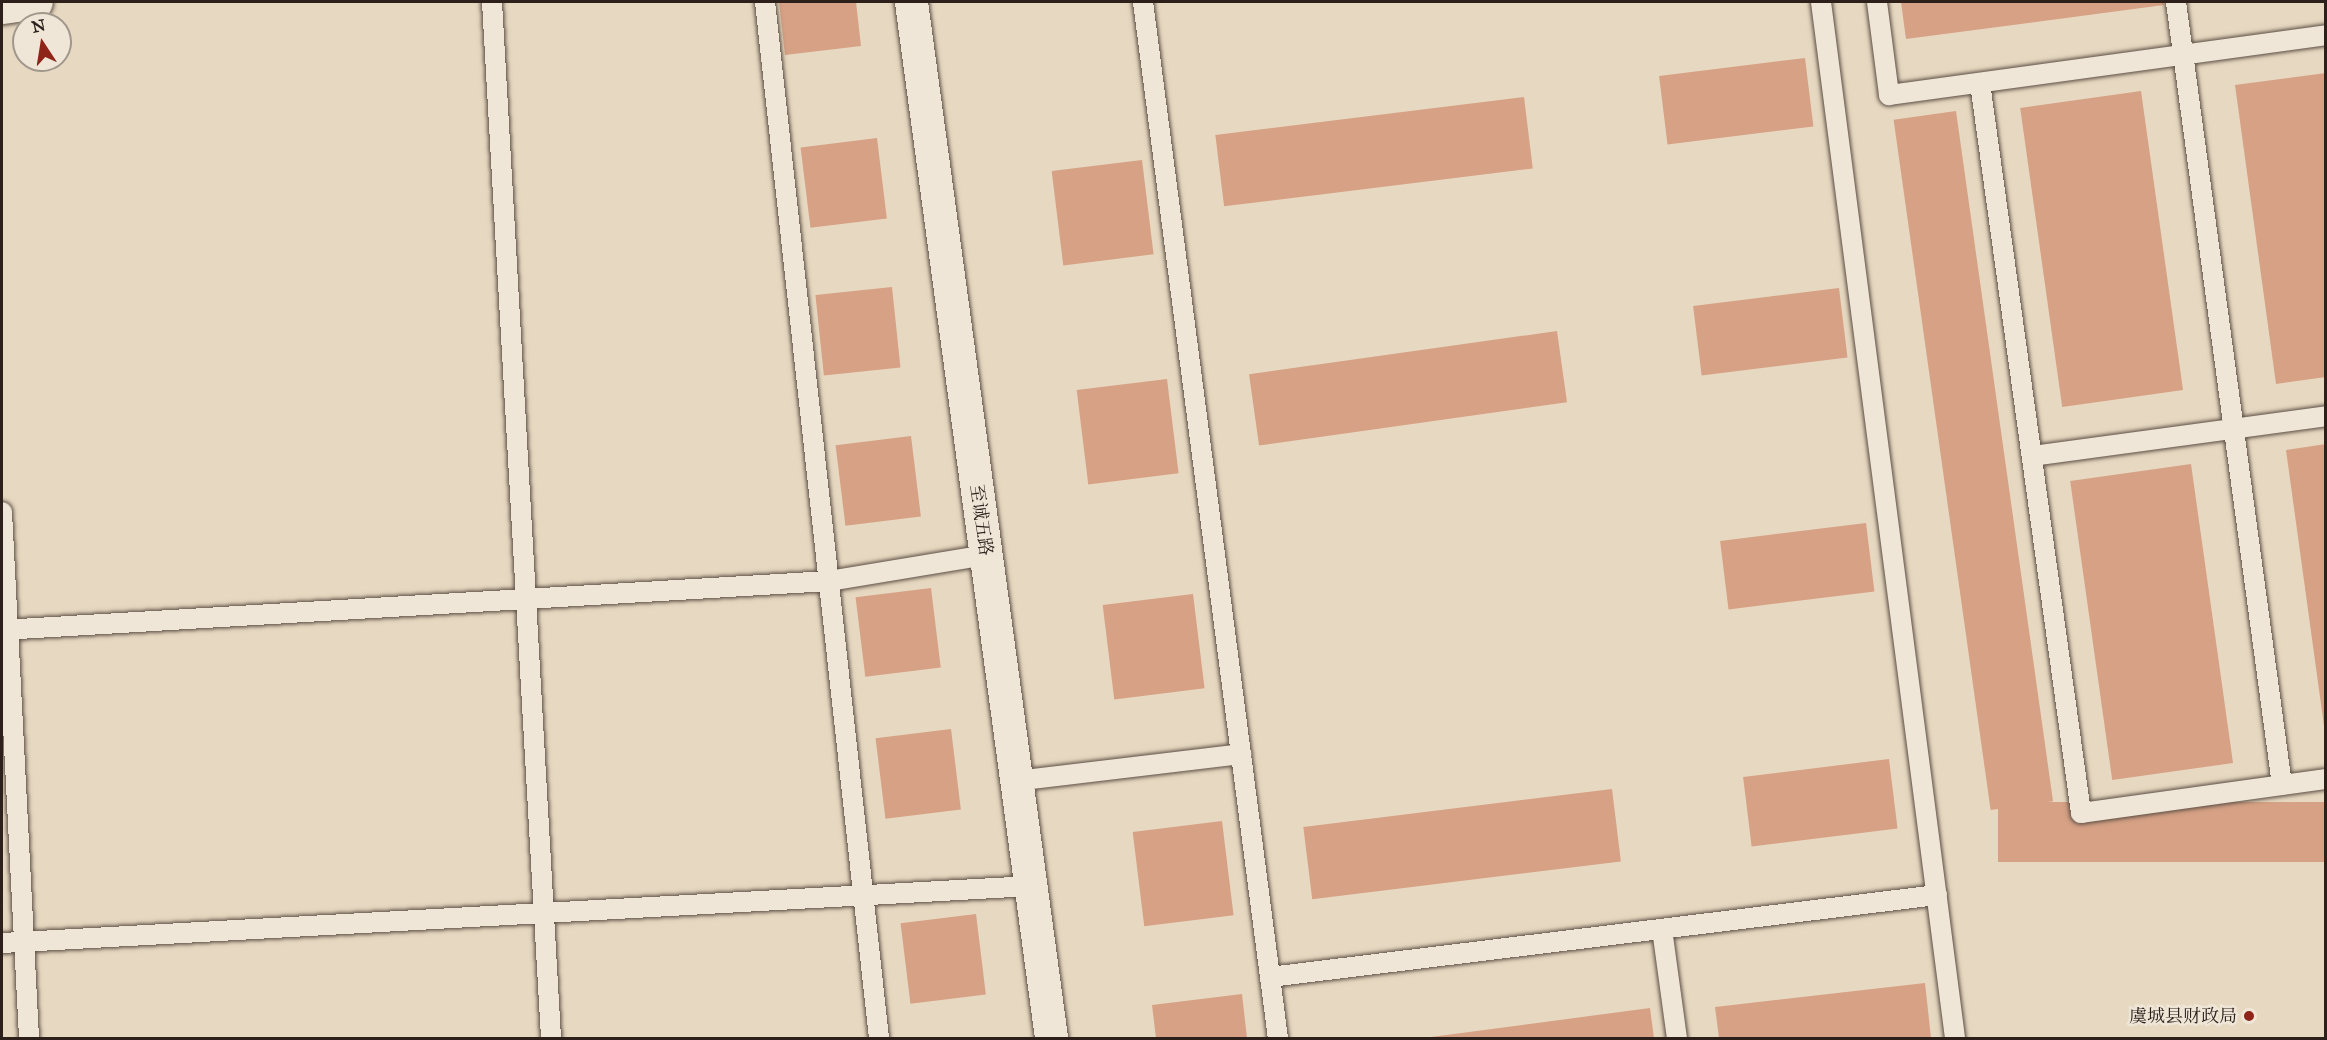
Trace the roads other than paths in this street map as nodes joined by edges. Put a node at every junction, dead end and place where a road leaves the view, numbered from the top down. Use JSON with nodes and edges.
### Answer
{"nodes":[{"id":1,"x":36,"y":2,"type":"edge"},
{"id":2,"x":492,"y":2,"type":"edge"},
{"id":3,"x":765,"y":2,"type":"edge"},
{"id":4,"x":911,"y":2,"type":"edge"},
{"id":5,"x":1143,"y":2,"type":"edge"},
{"id":6,"x":1821,"y":2,"type":"edge"},
{"id":7,"x":1877,"y":2,"type":"edge"},
{"id":8,"x":2176,"y":2,"type":"edge"},
{"id":9,"x":2,"y":7,"type":"edge"},
{"id":10,"x":2325,"y":35,"type":"edge"},
{"id":11,"x":2183,"y":55,"type":"junction"},
{"id":12,"x":1980,"y":83,"type":"junction"},
{"id":13,"x":2325,"y":416,"type":"edge"},
{"id":14,"x":2234,"y":428,"type":"junction"},
{"id":15,"x":2032,"y":456,"type":"junction"},
{"id":16,"x":2,"y":512,"type":"edge"},
{"id":17,"x":986,"y":555,"type":"junction"},
{"id":18,"x":829,"y":581,"type":"junction"},
{"id":19,"x":527,"y":600,"type":"junction"},
{"id":20,"x":5,"y":630,"type":"edge"},
{"id":21,"x":1241,"y":754,"type":"junction"},
{"id":22,"x":2325,"y":779,"type":"edge"},
{"id":23,"x":1016,"y":782,"type":"junction"},
{"id":24,"x":2282,"y":785,"type":"junction"},
{"id":25,"x":1030,"y":886,"type":"junction"},
{"id":26,"x":1937,"y":895,"type":"junction"},
{"id":27,"x":863,"y":896,"type":"junction"},
{"id":28,"x":546,"y":914,"type":"junction"},
{"id":29,"x":1662,"y":929,"type":"junction"},
{"id":30,"x":25,"y":942,"type":"junction"},
{"id":31,"x":2,"y":943,"type":"edge"},
{"id":32,"x":1270,"y":977,"type":"junction"},
{"id":33,"x":29,"y":1038,"type":"edge"},
{"id":34,"x":551,"y":1038,"type":"edge"},
{"id":35,"x":879,"y":1038,"type":"edge"},
{"id":36,"x":1051,"y":1038,"type":"edge"},
{"id":37,"x":1278,"y":1038,"type":"edge"},
{"id":38,"x":1677,"y":1038,"type":"edge"},
{"id":39,"x":1956,"y":1038,"type":"edge"}],
"edges":[{"from":1,"to":9,"type":"street"},
{"from":2,"to":19,"type":"lane"},
{"from":3,"to":18,"type":"lane"},
{"from":4,"to":17,"type":"street","name":"至诚五路"},
{"from":5,"to":21,"type":"lane"},
{"from":6,"to":26,"type":"lane"},
{"from":7,"to":12,"type":"lane"},
{"from":8,"to":11,"type":"lane"},
{"from":10,"to":11,"type":"lane"},
{"from":11,"to":12,"type":"lane"},
{"from":11,"to":14,"type":"lane"},
{"from":12,"to":15,"type":"lane"},
{"from":13,"to":14,"type":"lane"},
{"from":14,"to":15,"type":"lane"},
{"from":14,"to":24,"type":"lane"},
{"from":15,"to":24,"type":"lane"},
{"from":16,"to":20,"type":"lane"},
{"from":17,"to":18,"type":"lane"},
{"from":17,"to":23,"type":"street","name":"至诚五路"},
{"from":18,"to":19,"type":"lane"},
{"from":18,"to":27,"type":"lane"},
{"from":19,"to":20,"type":"lane"},
{"from":19,"to":28,"type":"lane"},
{"from":20,"to":30,"type":"lane"},
{"from":21,"to":23,"type":"lane"},
{"from":21,"to":32,"type":"lane"},
{"from":22,"to":24,"type":"lane"},
{"from":23,"to":25,"type":"street","name":"至诚五路"},
{"from":25,"to":27,"type":"lane"},
{"from":25,"to":36,"type":"street","name":"至诚五路"},
{"from":26,"to":29,"type":"lane"},
{"from":26,"to":39,"type":"lane"},
{"from":27,"to":28,"type":"lane"},
{"from":27,"to":35,"type":"lane"},
{"from":28,"to":30,"type":"lane"},
{"from":28,"to":34,"type":"lane"},
{"from":29,"to":32,"type":"lane"},
{"from":29,"to":38,"type":"lane"},
{"from":30,"to":31,"type":"lane"},
{"from":30,"to":33,"type":"lane"},
{"from":32,"to":37,"type":"lane"}]}
